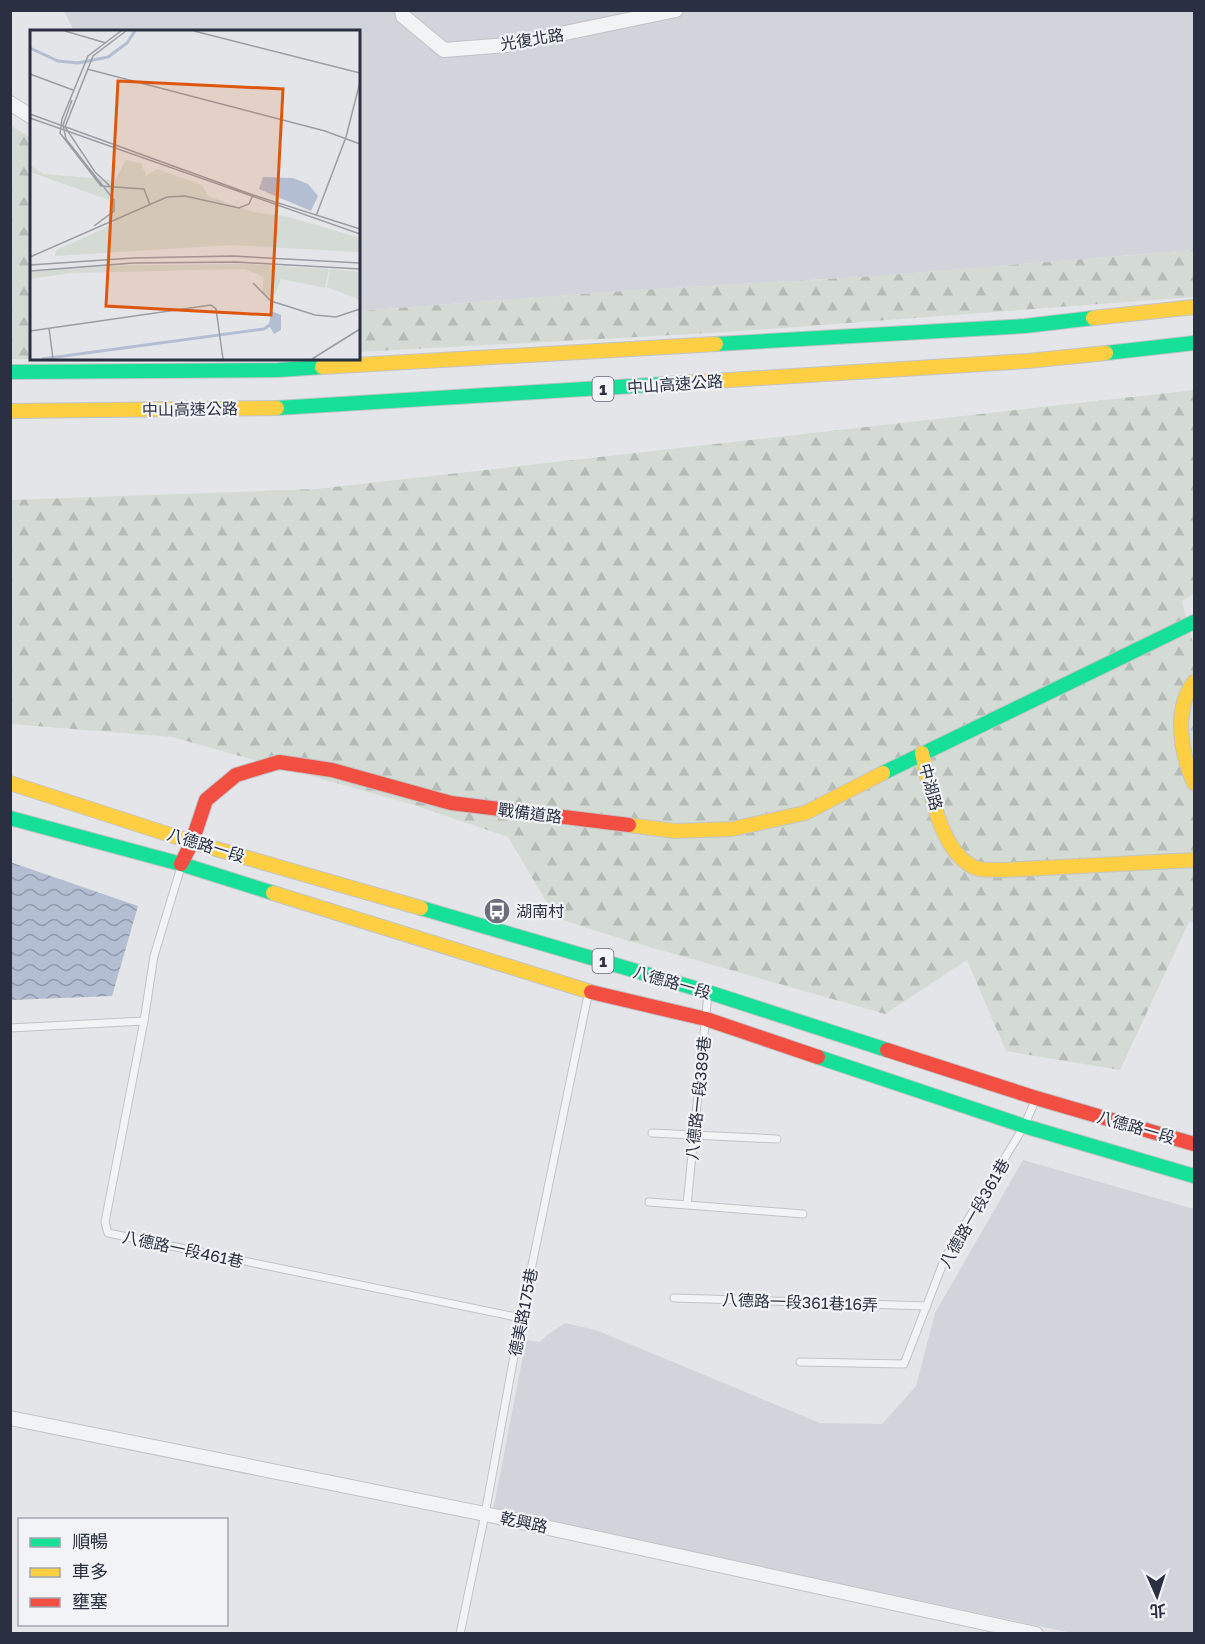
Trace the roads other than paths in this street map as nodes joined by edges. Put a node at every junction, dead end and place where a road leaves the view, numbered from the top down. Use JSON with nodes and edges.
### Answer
{"nodes":[{"id":1,"x":402,"y":10,"type":"edge"},
{"id":2,"x":676,"y":10,"type":"edge"},
{"id":3,"x":10,"y":103,"type":"edge"},
{"id":4,"x":30,"y":116,"type":"edge"},
{"id":5,"x":1194,"y":307,"type":"edge"},
{"id":6,"x":1194,"y":343,"type":"edge"},
{"id":7,"x":10,"y":372,"type":"edge"},
{"id":8,"x":10,"y":411,"type":"edge"},
{"id":9,"x":1194,"y":622,"type":"edge"},
{"id":10,"x":1194,"y":682,"type":"edge"},
{"id":11,"x":922,"y":753,"type":"junction"},
{"id":12,"x":10,"y":783,"type":"edge"},
{"id":13,"x":1194,"y":783,"type":"edge"},
{"id":14,"x":10,"y":818,"type":"edge"},
{"id":15,"x":192,"y":842,"type":"junction"},
{"id":16,"x":1190,"y":862,"type":"edge"},
{"id":17,"x":181,"y":864,"type":"junction"},
{"id":18,"x":589,"y":992,"type":"junction"},
{"id":19,"x":708,"y":992,"type":"junction"},
{"id":20,"x":706,"y":1019,"type":"junction"},
{"id":21,"x":144,"y":1021,"type":"junction"},
{"id":22,"x":10,"y":1028,"type":"edge"},
{"id":23,"x":1036,"y":1098,"type":"junction"},
{"id":24,"x":1024,"y":1126,"type":"junction"},
{"id":25,"x":652,"y":1133,"type":"dead end"},
{"id":26,"x":693,"y":1136,"type":"junction"},
{"id":27,"x":777,"y":1139,"type":"dead end"},
{"id":28,"x":1194,"y":1144,"type":"edge"},
{"id":29,"x":1194,"y":1176,"type":"edge"},
{"id":30,"x":648,"y":1202,"type":"dead end"},
{"id":31,"x":687,"y":1205,"type":"junction"},
{"id":32,"x":802,"y":1214,"type":"dead end"},
{"id":33,"x":674,"y":1298,"type":"dead end"},
{"id":34,"x":927,"y":1306,"type":"junction"},
{"id":35,"x":521,"y":1318,"type":"junction"},
{"id":36,"x":800,"y":1362,"type":"dead end"},
{"id":37,"x":10,"y":1418,"type":"edge"},
{"id":38,"x":485,"y":1514,"type":"junction"},
{"id":39,"x":460,"y":1634,"type":"edge"},
{"id":40,"x":1036,"y":1634,"type":"edge"}],
"edges":[{"from":1,"to":2,"type":"street","name":"光復北路"},
{"from":3,"to":4,"type":"street"},
{"from":5,"to":7,"type":"main road"},
{"from":6,"to":8,"type":"main road","name":"中山高速公路","number":"1"},
{"from":9,"to":11,"type":"main road","name":"中湖路"},
{"from":10,"to":13,"type":"main road"},
{"from":11,"to":15,"type":"main road","name":"戰備道路"},
{"from":11,"to":16,"type":"main road","name":"中湖路"},
{"from":12,"to":15,"type":"main road","name":"八德路一段","number":"1"},
{"from":14,"to":17,"type":"main road","name":"八德路一段","number":"1"},
{"from":15,"to":17,"type":"main road","name":"戰備道路"},
{"from":15,"to":19,"type":"main road","name":"八德路一段","number":"1"},
{"from":17,"to":18,"type":"main road","name":"八德路一段","number":"1"},
{"from":17,"to":21,"type":"lane","name":"八德路一段461巷"},
{"from":18,"to":20,"type":"main road","name":"八德路一段","number":"1"},
{"from":18,"to":35,"type":"lane","name":"德美路175巷"},
{"from":19,"to":20,"type":"lane","name":"八德路一段389巷"},
{"from":19,"to":23,"type":"main road","name":"八德路一段","number":"1"},
{"from":20,"to":24,"type":"main road","name":"八德路一段","number":"1"},
{"from":20,"to":26,"type":"lane","name":"八德路一段389巷"},
{"from":21,"to":22,"type":"lane"},
{"from":21,"to":35,"type":"lane","name":"八德路一段461巷"},
{"from":23,"to":24,"type":"lane","name":"八德路一段361巷"},
{"from":23,"to":28,"type":"main road","name":"八德路一段","number":"1"},
{"from":24,"to":29,"type":"main road","name":"八德路一段","number":"1"},
{"from":24,"to":34,"type":"lane","name":"八德路一段361巷"},
{"from":25,"to":26,"type":"lane"},
{"from":26,"to":27,"type":"lane"},
{"from":26,"to":31,"type":"lane","name":"八德路一段389巷"},
{"from":30,"to":31,"type":"lane"},
{"from":31,"to":32,"type":"lane"},
{"from":33,"to":34,"type":"lane","name":"八德路一段361巷16弄"},
{"from":34,"to":36,"type":"lane","name":"八德路一段361巷"},
{"from":35,"to":38,"type":"lane","name":"德美路175巷"},
{"from":37,"to":38,"type":"street","name":"乾興路"},
{"from":38,"to":39,"type":"lane","name":"德美路175巷"},
{"from":38,"to":40,"type":"street","name":"乾興路"}]}
